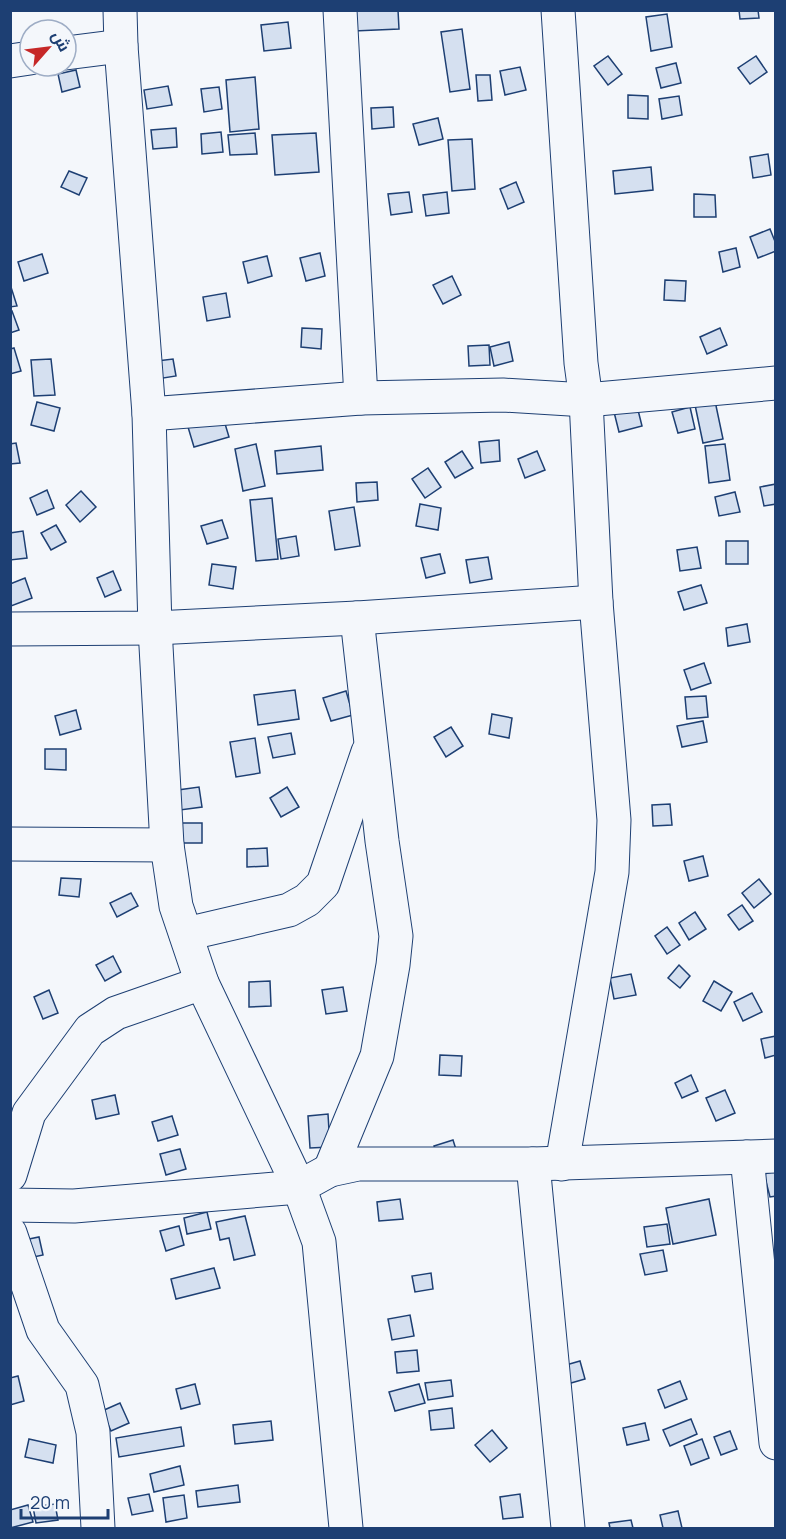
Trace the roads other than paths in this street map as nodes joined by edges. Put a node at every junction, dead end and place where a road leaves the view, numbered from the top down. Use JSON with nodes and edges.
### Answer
{"nodes":[{"id":1,"x":120,"y":10,"type":"edge"},
{"id":2,"x":340,"y":10,"type":"edge"},
{"id":3,"x":558,"y":10,"type":"edge"},
{"id":4,"x":121,"y":46,"type":"junction"},
{"id":5,"x":78,"y":51,"type":"edge"},
{"id":6,"x":776,"y":383,"type":"edge"},
{"id":7,"x":361,"y":398,"type":"junction"},
{"id":8,"x":586,"y":400,"type":"junction"},
{"id":9,"x":149,"y":414,"type":"junction"},
{"id":10,"x":596,"y":602,"type":"junction"},
{"id":11,"x":357,"y":618,"type":"junction"},
{"id":12,"x":155,"y":628,"type":"junction"},
{"id":13,"x":10,"y":629,"type":"edge"},
{"id":14,"x":371,"y":744,"type":"junction"},
{"id":15,"x":10,"y":843,"type":"edge"},
{"id":16,"x":167,"y":845,"type":"junction"},
{"id":17,"x":186,"y":934,"type":"junction"},
{"id":18,"x":202,"y":983,"type":"junction"},
{"id":19,"x":761,"y":1156,"type":"edge"},
{"id":20,"x":548,"y":1164,"type":"junction"},
{"id":21,"x":330,"y":1170,"type":"junction"},
{"id":22,"x":10,"y":1175,"type":"edge"},
{"id":23,"x":299,"y":1187,"type":"junction"},
{"id":24,"x":10,"y":1205,"type":"edge"},
{"id":25,"x":10,"y":1233,"type":"edge"},
{"id":26,"x":776,"y":1443,"type":"edge"},
{"id":27,"x":98,"y":1528,"type":"edge"},
{"id":28,"x":346,"y":1528,"type":"edge"},
{"id":29,"x":568,"y":1528,"type":"edge"}],
"edges":[{"from":1,"to":4,"type":"street"},
{"from":2,"to":7,"type":"street"},
{"from":3,"to":8,"type":"street"},
{"from":4,"to":5,"type":"street"},
{"from":4,"to":9,"type":"street"},
{"from":6,"to":8,"type":"street"},
{"from":7,"to":8,"type":"street"},
{"from":7,"to":9,"type":"street"},
{"from":8,"to":10,"type":"street"},
{"from":9,"to":12,"type":"street"},
{"from":10,"to":11,"type":"street"},
{"from":10,"to":20,"type":"street"},
{"from":11,"to":12,"type":"street"},
{"from":11,"to":14,"type":"street"},
{"from":12,"to":13,"type":"street"},
{"from":12,"to":16,"type":"street"},
{"from":14,"to":17,"type":"street"},
{"from":14,"to":21,"type":"street"},
{"from":15,"to":16,"type":"street"},
{"from":16,"to":17,"type":"street"},
{"from":17,"to":18,"type":"street"},
{"from":18,"to":22,"type":"street"},
{"from":18,"to":23,"type":"street"},
{"from":19,"to":20,"type":"street"},
{"from":19,"to":26,"type":"street"},
{"from":20,"to":21,"type":"street"},
{"from":20,"to":29,"type":"street"},
{"from":21,"to":23,"type":"street"},
{"from":23,"to":24,"type":"street"},
{"from":23,"to":28,"type":"street"},
{"from":25,"to":27,"type":"street"}]}
